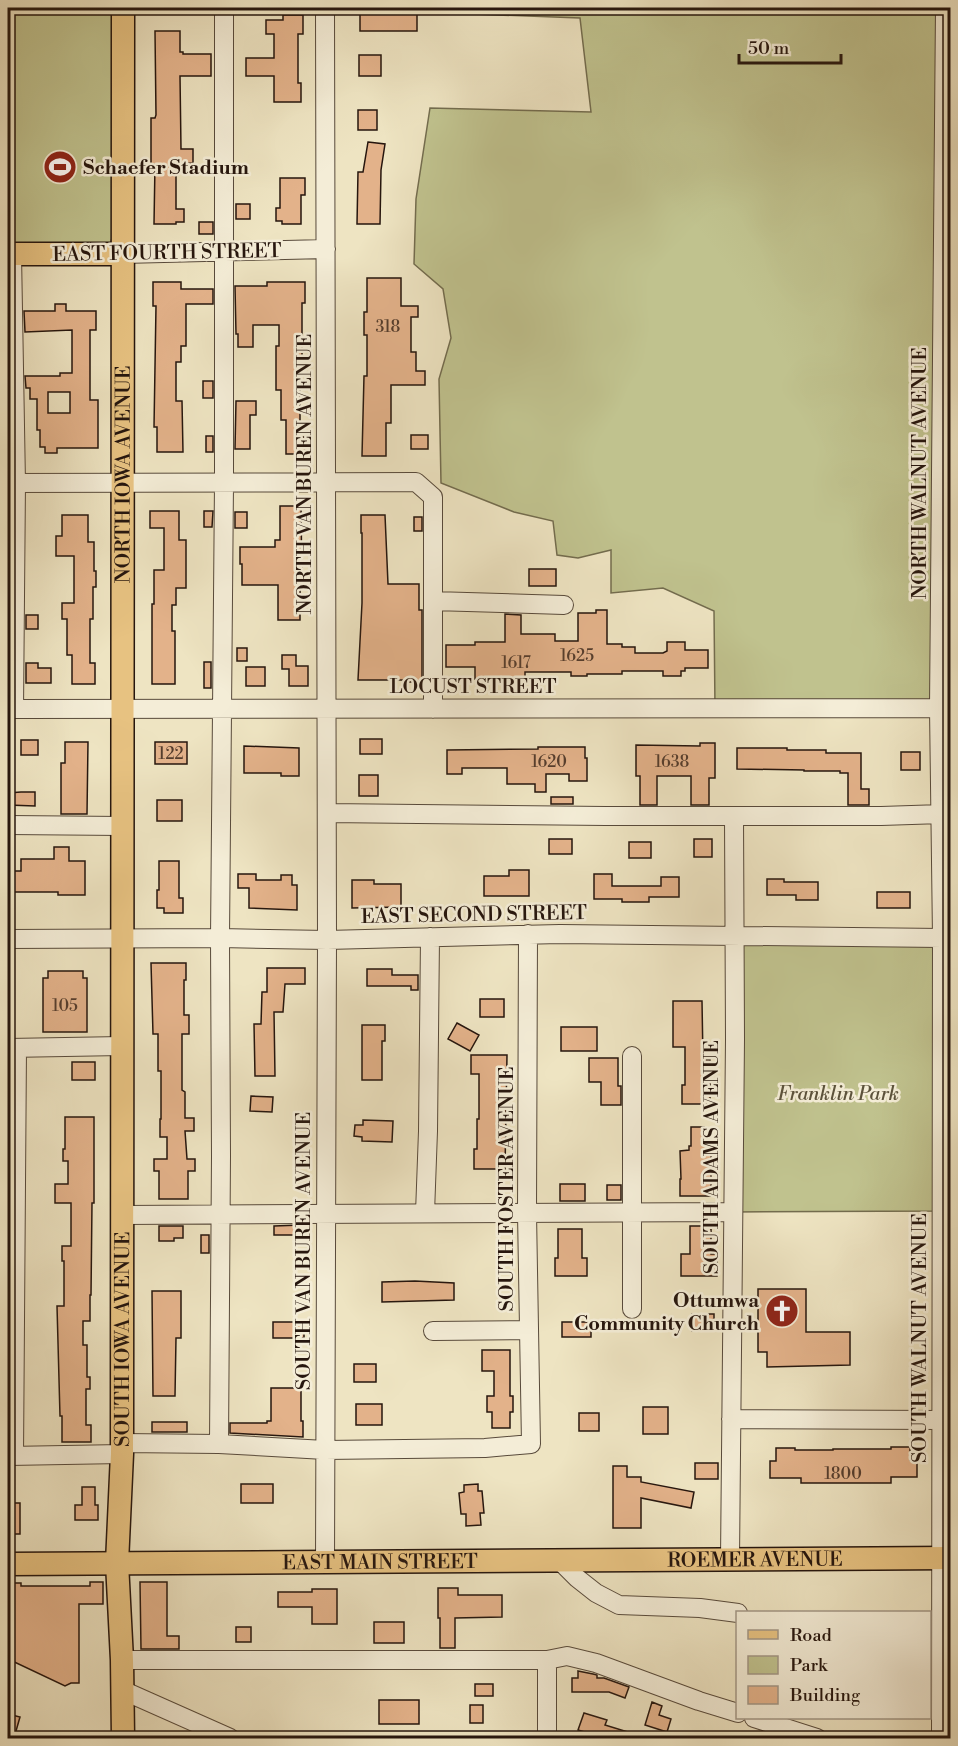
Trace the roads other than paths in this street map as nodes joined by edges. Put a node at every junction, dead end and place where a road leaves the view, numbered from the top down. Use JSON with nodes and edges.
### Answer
{"nodes":[{"id":1,"x":123,"y":8,"type":"edge"},
{"id":2,"x":224,"y":8,"type":"edge"},
{"id":3,"x":325,"y":8,"type":"edge"},
{"id":4,"x":945,"y":8,"type":"edge"},
{"id":5,"x":326,"y":249,"type":"junction"},
{"id":6,"x":225,"y":252,"type":"junction"},
{"id":7,"x":10,"y":254,"type":"edge"},
{"id":8,"x":123,"y":254,"type":"junction"},
{"id":9,"x":12,"y":483,"type":"edge"},
{"id":10,"x":123,"y":483,"type":"junction"},
{"id":11,"x":224,"y":483,"type":"junction"},
{"id":12,"x":326,"y":483,"type":"junction"},
{"id":13,"x":433,"y":601,"type":"junction"},
{"id":14,"x":564,"y":604,"type":"dead end"},
{"id":15,"x":939,"y":708,"type":"junction"},
{"id":16,"x":223,"y":709,"type":"junction"},
{"id":17,"x":326,"y":709,"type":"junction"},
{"id":18,"x":433,"y":709,"type":"junction"},
{"id":19,"x":11,"y":710,"type":"edge"},
{"id":20,"x":122,"y":710,"type":"junction"},
{"id":21,"x":327,"y":813,"type":"junction"},
{"id":22,"x":942,"y":814,"type":"junction"},
{"id":23,"x":734,"y":816,"type":"junction"},
{"id":24,"x":8,"y":825,"type":"edge"},
{"id":25,"x":122,"y":826,"type":"junction"},
{"id":26,"x":528,"y":934,"type":"junction"},
{"id":27,"x":734,"y":935,"type":"junction"},
{"id":28,"x":430,"y":937,"type":"junction"},
{"id":29,"x":220,"y":938,"type":"junction"},
{"id":30,"x":942,"y":938,"type":"junction"},
{"id":31,"x":8,"y":939,"type":"edge"},
{"id":32,"x":122,"y":940,"type":"junction"},
{"id":33,"x":327,"y":940,"type":"junction"},
{"id":34,"x":122,"y":1046,"type":"junction"},
{"id":35,"x":12,"y":1048,"type":"edge"},
{"id":36,"x":632,"y":1056,"type":"dead end"},
{"id":37,"x":946,"y":1147,"type":"edge"},
{"id":38,"x":632,"y":1212,"type":"junction"},
{"id":39,"x":733,"y":1212,"type":"junction"},
{"id":40,"x":527,"y":1213,"type":"junction"},
{"id":41,"x":326,"y":1214,"type":"junction"},
{"id":42,"x":424,"y":1214,"type":"junction"},
{"id":43,"x":122,"y":1215,"type":"junction"},
{"id":44,"x":221,"y":1215,"type":"junction"},
{"id":45,"x":633,"y":1309,"type":"dead end"},
{"id":46,"x":529,"y":1330,"type":"junction"},
{"id":47,"x":433,"y":1331,"type":"dead end"},
{"id":48,"x":731,"y":1419,"type":"junction"},
{"id":49,"x":941,"y":1420,"type":"junction"},
{"id":50,"x":219,"y":1444,"type":"junction"},
{"id":51,"x":122,"y":1448,"type":"junction"},
{"id":52,"x":325,"y":1450,"type":"junction"},
{"id":53,"x":11,"y":1456,"type":"edge"},
{"id":54,"x":946,"y":1558,"type":"edge"},
{"id":55,"x":730,"y":1559,"type":"junction"},
{"id":56,"x":559,"y":1560,"type":"junction"},
{"id":57,"x":325,"y":1562,"type":"junction"},
{"id":58,"x":117,"y":1563,"type":"junction"},
{"id":59,"x":8,"y":1564,"type":"edge"},
{"id":60,"x":736,"y":1613,"type":"edge"},
{"id":61,"x":122,"y":1660,"type":"junction"},
{"id":62,"x":547,"y":1660,"type":"junction"},
{"id":63,"x":940,"y":1670,"type":"edge"},
{"id":64,"x":122,"y":1690,"type":"junction"},
{"id":65,"x":736,"y":1712,"type":"edge"},
{"id":66,"x":757,"y":1719,"type":"edge"},
{"id":67,"x":123,"y":1738,"type":"edge"},
{"id":68,"x":230,"y":1738,"type":"edge"},
{"id":69,"x":547,"y":1738,"type":"edge"},
{"id":70,"x":817,"y":1738,"type":"edge"},
{"id":71,"x":941,"y":1738,"type":"edge"}],
"edges":[{"from":1,"to":8,"type":"main road","name":"NORTH IOWA AVENUE"},
{"from":2,"to":6,"type":"street"},
{"from":3,"to":5,"type":"street","name":"NORTH VAN BUREN AVENUE"},
{"from":4,"to":15,"type":"street","name":"NORTH WALNUT AVENUE"},
{"from":5,"to":6,"type":"street","name":"EAST FOURTH STREET"},
{"from":5,"to":12,"type":"street","name":"NORTH VAN BUREN AVENUE"},
{"from":6,"to":8,"type":"street","name":"EAST FOURTH STREET"},
{"from":6,"to":11,"type":"street"},
{"from":7,"to":8,"type":"main road","name":"EAST FOURTH STREET"},
{"from":7,"to":9,"type":"street"},
{"from":8,"to":10,"type":"main road","name":"NORTH IOWA AVENUE"},
{"from":9,"to":10,"type":"street"},
{"from":9,"to":19,"type":"street"},
{"from":10,"to":11,"type":"street"},
{"from":10,"to":20,"type":"main road","name":"NORTH IOWA AVENUE"},
{"from":11,"to":12,"type":"street"},
{"from":11,"to":16,"type":"street"},
{"from":12,"to":13,"type":"street"},
{"from":12,"to":17,"type":"street","name":"NORTH VAN BUREN AVENUE"},
{"from":13,"to":14,"type":"street"},
{"from":13,"to":18,"type":"street"},
{"from":15,"to":18,"type":"street","name":"LOCUST STREET"},
{"from":15,"to":22,"type":"street","name":"NORTH WALNUT AVENUE"},
{"from":16,"to":17,"type":"street","name":"LOCUST STREET"},
{"from":16,"to":20,"type":"street","name":"LOCUST STREET"},
{"from":16,"to":29,"type":"street"},
{"from":17,"to":18,"type":"street","name":"LOCUST STREET"},
{"from":17,"to":21,"type":"street","name":"NORTH VAN BUREN AVENUE"},
{"from":19,"to":20,"type":"street","name":"LOCUST STREET"},
{"from":20,"to":25,"type":"main road","name":"NORTH IOWA AVENUE"},
{"from":21,"to":23,"type":"street"},
{"from":21,"to":33,"type":"street","name":"NORTH VAN BUREN AVENUE"},
{"from":22,"to":23,"type":"street"},
{"from":22,"to":30,"type":"street","name":"NORTH WALNUT AVENUE"},
{"from":23,"to":27,"type":"street","name":"SOUTH ADAMS AVENUE"},
{"from":24,"to":25,"type":"street"},
{"from":25,"to":32,"type":"main road","name":"NORTH IOWA AVENUE"},
{"from":26,"to":27,"type":"street","name":"EAST SECOND STREET"},
{"from":26,"to":28,"type":"street","name":"EAST SECOND STREET"},
{"from":26,"to":40,"type":"street","name":"SOUTH FOSTER AVENUE"},
{"from":27,"to":30,"type":"street","name":"EAST SECOND STREET"},
{"from":27,"to":39,"type":"street","name":"SOUTH ADAMS AVENUE"},
{"from":28,"to":33,"type":"street","name":"EAST SECOND STREET"},
{"from":28,"to":42,"type":"street"},
{"from":29,"to":32,"type":"street","name":"EAST SECOND STREET"},
{"from":29,"to":33,"type":"street","name":"EAST SECOND STREET"},
{"from":29,"to":44,"type":"street"},
{"from":30,"to":37,"type":"street","name":"SOUTH WALNUT AVENUE"},
{"from":31,"to":32,"type":"street","name":"EAST SECOND STREET"},
{"from":32,"to":34,"type":"main road","name":"SOUTH IOWA AVENUE"},
{"from":33,"to":41,"type":"street","name":"SOUTH VAN BUREN AVENUE"},
{"from":34,"to":35,"type":"street"},
{"from":34,"to":43,"type":"main road","name":"SOUTH IOWA AVENUE"},
{"from":35,"to":53,"type":"street"},
{"from":36,"to":38,"type":"street"},
{"from":37,"to":49,"type":"street","name":"SOUTH WALNUT AVENUE"},
{"from":38,"to":39,"type":"street"},
{"from":38,"to":40,"type":"street"},
{"from":38,"to":45,"type":"street"},
{"from":39,"to":48,"type":"street","name":"SOUTH ADAMS AVENUE"},
{"from":40,"to":42,"type":"street"},
{"from":40,"to":46,"type":"street","name":"SOUTH FOSTER AVENUE"},
{"from":41,"to":42,"type":"street"},
{"from":41,"to":44,"type":"street"},
{"from":41,"to":52,"type":"street","name":"SOUTH VAN BUREN AVENUE"},
{"from":43,"to":44,"type":"street"},
{"from":43,"to":51,"type":"main road","name":"SOUTH IOWA AVENUE"},
{"from":44,"to":50,"type":"street"},
{"from":46,"to":47,"type":"street"},
{"from":46,"to":52,"type":"street","name":"SOUTH FOSTER AVENUE"},
{"from":48,"to":49,"type":"street"},
{"from":48,"to":55,"type":"street","name":"SOUTH ADAMS AVENUE"},
{"from":49,"to":54,"type":"street","name":"SOUTH WALNUT AVENUE"},
{"from":50,"to":51,"type":"street"},
{"from":50,"to":52,"type":"street"},
{"from":51,"to":53,"type":"street"},
{"from":51,"to":58,"type":"main road","name":"SOUTH IOWA AVENUE"},
{"from":52,"to":57,"type":"street","name":"SOUTH VAN BUREN AVENUE"},
{"from":54,"to":55,"type":"main road","name":"ROEMER AVENUE"},
{"from":54,"to":63,"type":"street","name":"SOUTH WALNUT AVENUE"},
{"from":55,"to":56,"type":"main road","name":"ROEMER AVENUE"},
{"from":56,"to":57,"type":"main road","name":"EAST MAIN STREET"},
{"from":56,"to":60,"type":"street"},
{"from":57,"to":58,"type":"main road","name":"EAST MAIN STREET"},
{"from":58,"to":59,"type":"main road","name":"EAST MAIN STREET"},
{"from":58,"to":61,"type":"main road","name":"SOUTH IOWA AVENUE"},
{"from":61,"to":62,"type":"street"},
{"from":61,"to":64,"type":"main road","name":"SOUTH IOWA AVENUE"},
{"from":62,"to":65,"type":"street"},
{"from":62,"to":69,"type":"street"},
{"from":63,"to":71,"type":"street","name":"SOUTH WALNUT AVENUE"},
{"from":64,"to":67,"type":"main road","name":"SOUTH IOWA AVENUE"},
{"from":64,"to":68,"type":"street"},
{"from":66,"to":70,"type":"street"}]}
